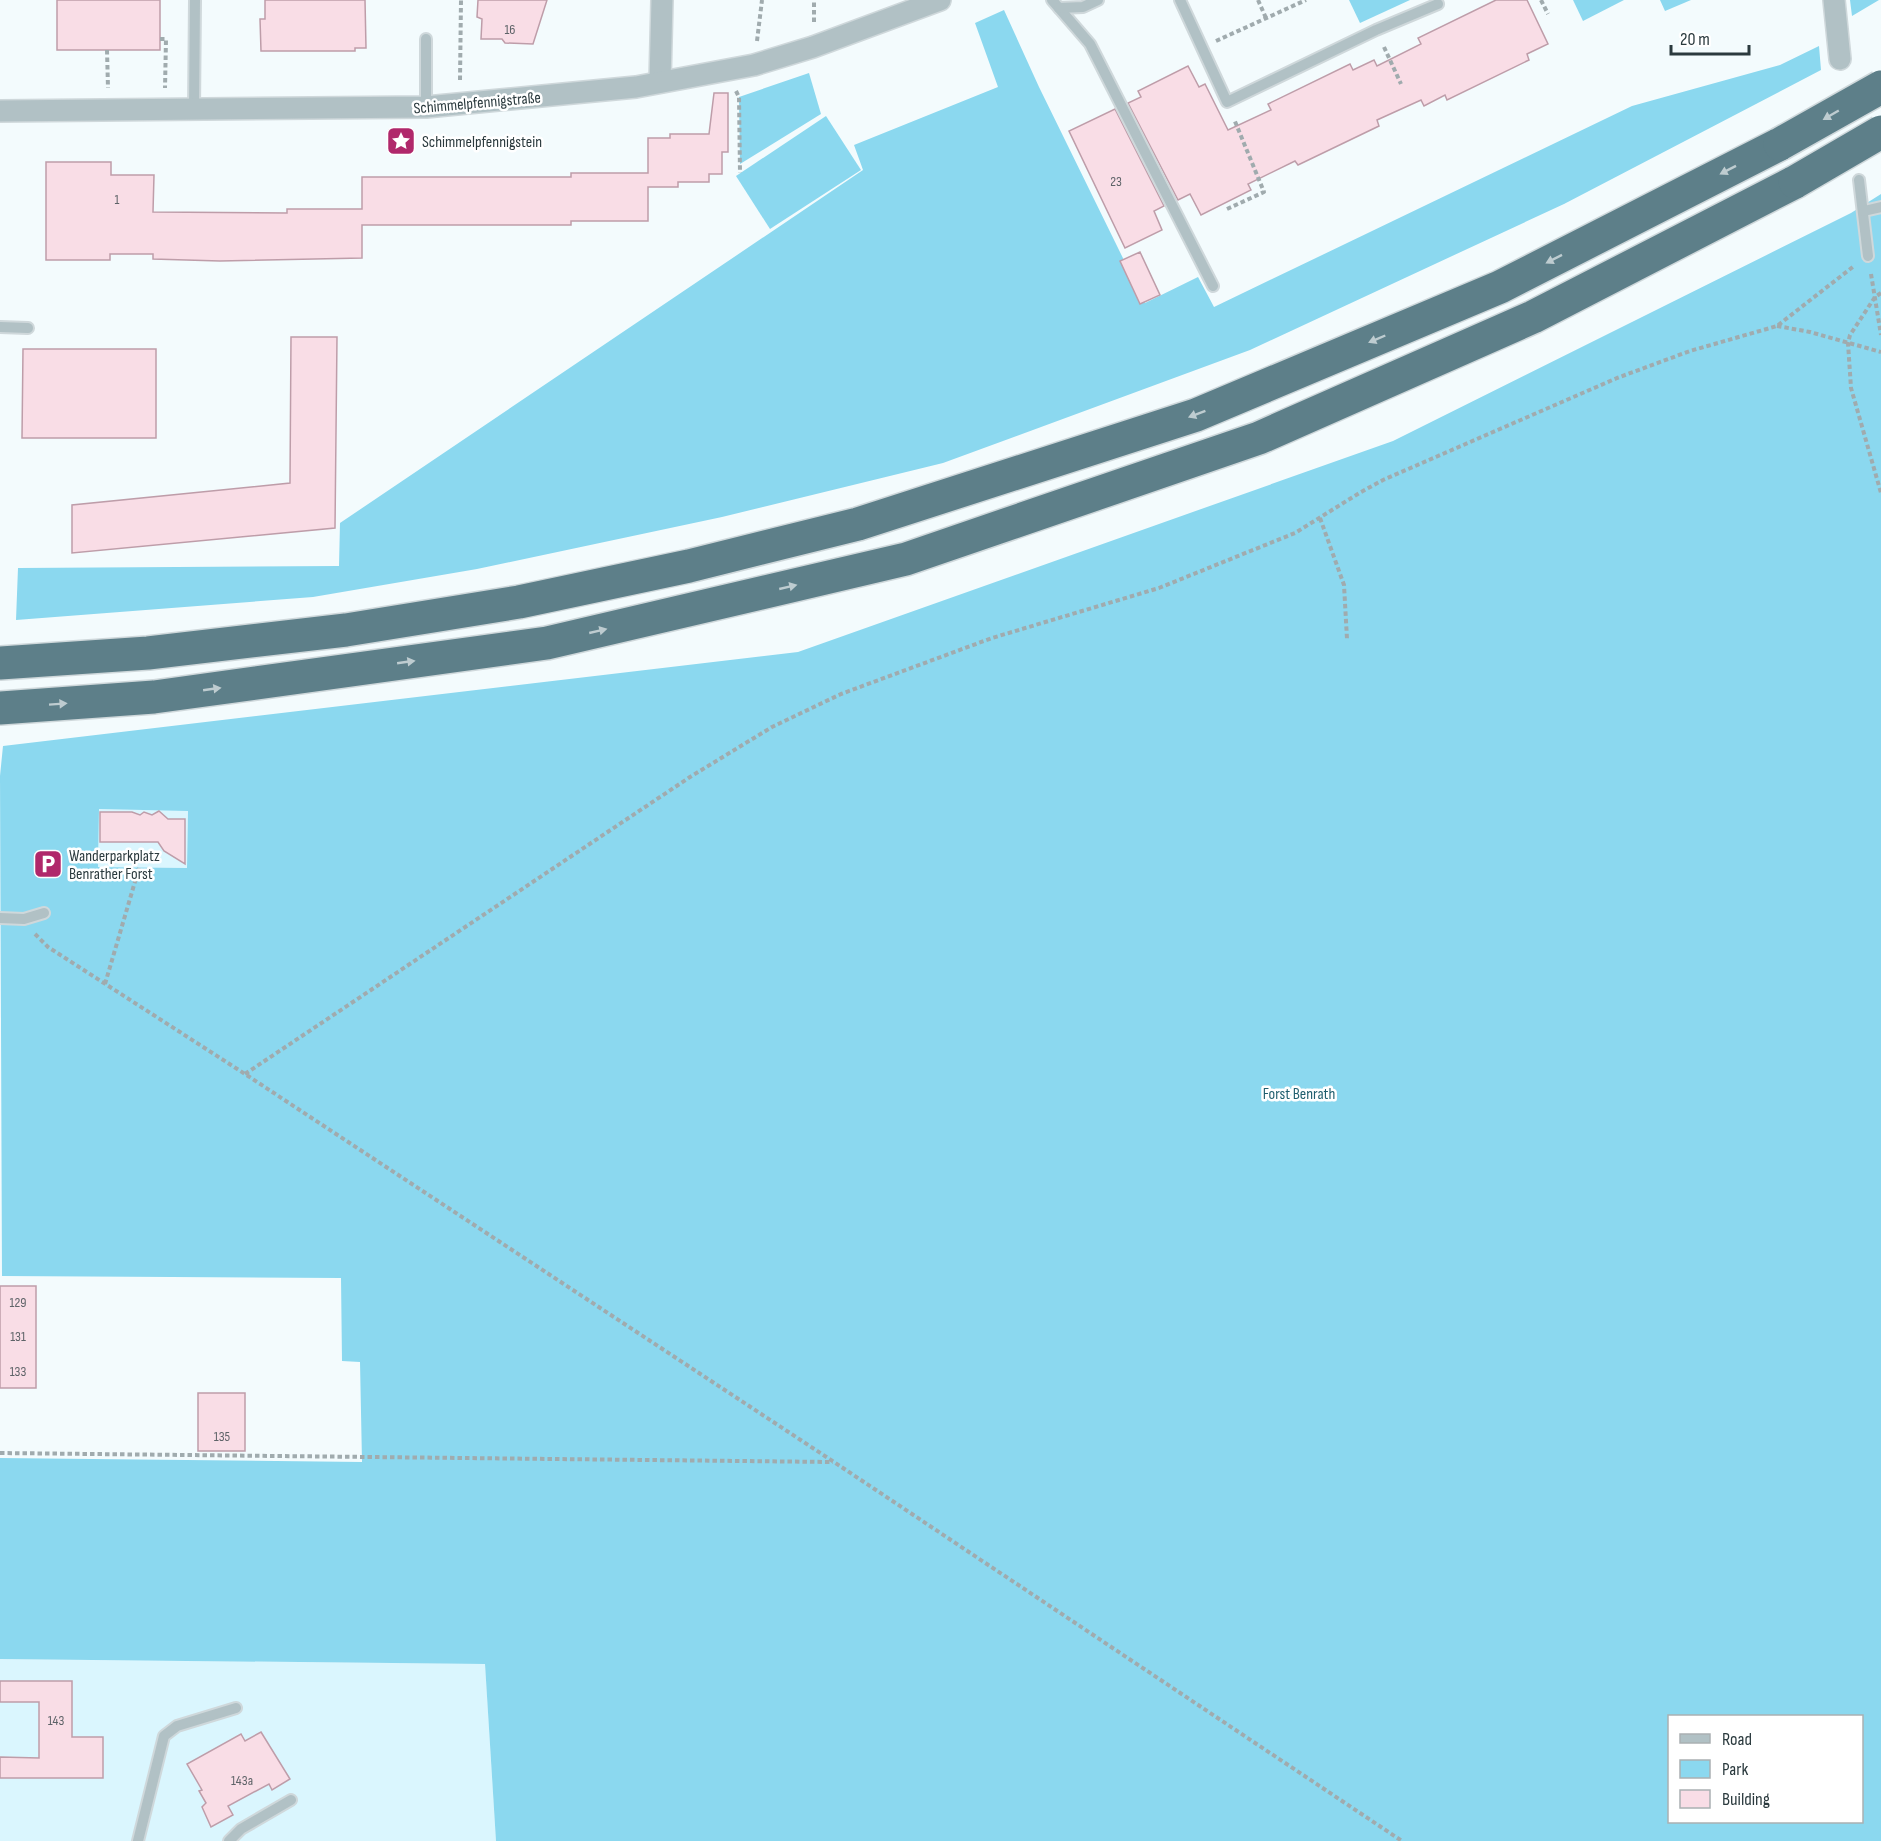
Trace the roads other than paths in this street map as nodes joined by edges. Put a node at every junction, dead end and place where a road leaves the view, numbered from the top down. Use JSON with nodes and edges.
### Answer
{"nodes":[{"id":1,"x":195,"y":0,"type":"edge"},
{"id":2,"x":662,"y":0,"type":"edge"},
{"id":3,"x":940,"y":0,"type":"edge"},
{"id":4,"x":1098,"y":0,"type":"edge"},
{"id":5,"x":1180,"y":0,"type":"edge"},
{"id":6,"x":1834,"y":0,"type":"edge"},
{"id":7,"x":1056,"y":4,"type":"edge"},
{"id":8,"x":1438,"y":4,"type":"dead end"},
{"id":9,"x":426,"y":39,"type":"dead end"},
{"id":10,"x":1839,"y":59,"type":"dead end"},
{"id":11,"x":660,"y":82,"type":"junction"},
{"id":12,"x":1881,"y":87,"type":"edge"},
{"id":13,"x":426,"y":107,"type":"junction"},
{"id":14,"x":194,"y":110,"type":"junction"},
{"id":15,"x":0,"y":111,"type":"edge"},
{"id":16,"x":1881,"y":132,"type":"edge"},
{"id":17,"x":1859,"y":180,"type":"dead end"},
{"id":18,"x":1881,"y":207,"type":"edge"},
{"id":19,"x":1864,"y":211,"type":"junction"},
{"id":20,"x":1868,"y":256,"type":"road end"},
{"id":21,"x":1213,"y":286,"type":"dead end"},
{"id":22,"x":0,"y":327,"type":"edge"},
{"id":23,"x":28,"y":328,"type":"dead end"},
{"id":24,"x":0,"y":663,"type":"edge"},
{"id":25,"x":0,"y":708,"type":"edge"},
{"id":26,"x":44,"y":913,"type":"dead end"},
{"id":27,"x":0,"y":918,"type":"edge"},
{"id":28,"x":236,"y":1708,"type":"dead end"},
{"id":29,"x":291,"y":1800,"type":"dead end"},
{"id":30,"x":138,"y":1841,"type":"edge"},
{"id":31,"x":229,"y":1841,"type":"edge"}],
"edges":[{"from":1,"to":14,"type":"lane"},
{"from":2,"to":11,"type":"street"},
{"from":3,"to":11,"type":"street","name":"Schimmelpfennigstraße"},
{"from":4,"to":7,"type":"lane"},
{"from":5,"to":8,"type":"lane"},
{"from":6,"to":10,"type":"street"},
{"from":7,"to":21,"type":"lane"},
{"from":9,"to":13,"type":"lane"},
{"from":11,"to":13,"type":"street","name":"Schimmelpfennigstraße"},
{"from":12,"to":24,"type":"highway","one_way":true,"bridge":true},
{"from":13,"to":14,"type":"street","name":"Schimmelpfennigstraße"},
{"from":14,"to":15,"type":"street","name":"Schimmelpfennigstraße"},
{"from":25,"to":16,"type":"highway","one_way":true,"bridge":true},
{"from":17,"to":19,"type":"lane"},
{"from":18,"to":19,"type":"lane"},
{"from":19,"to":20,"type":"lane"},
{"from":22,"to":23,"type":"lane"},
{"from":26,"to":27,"type":"lane"},
{"from":28,"to":30,"type":"lane"},
{"from":29,"to":31,"type":"lane"}]}
